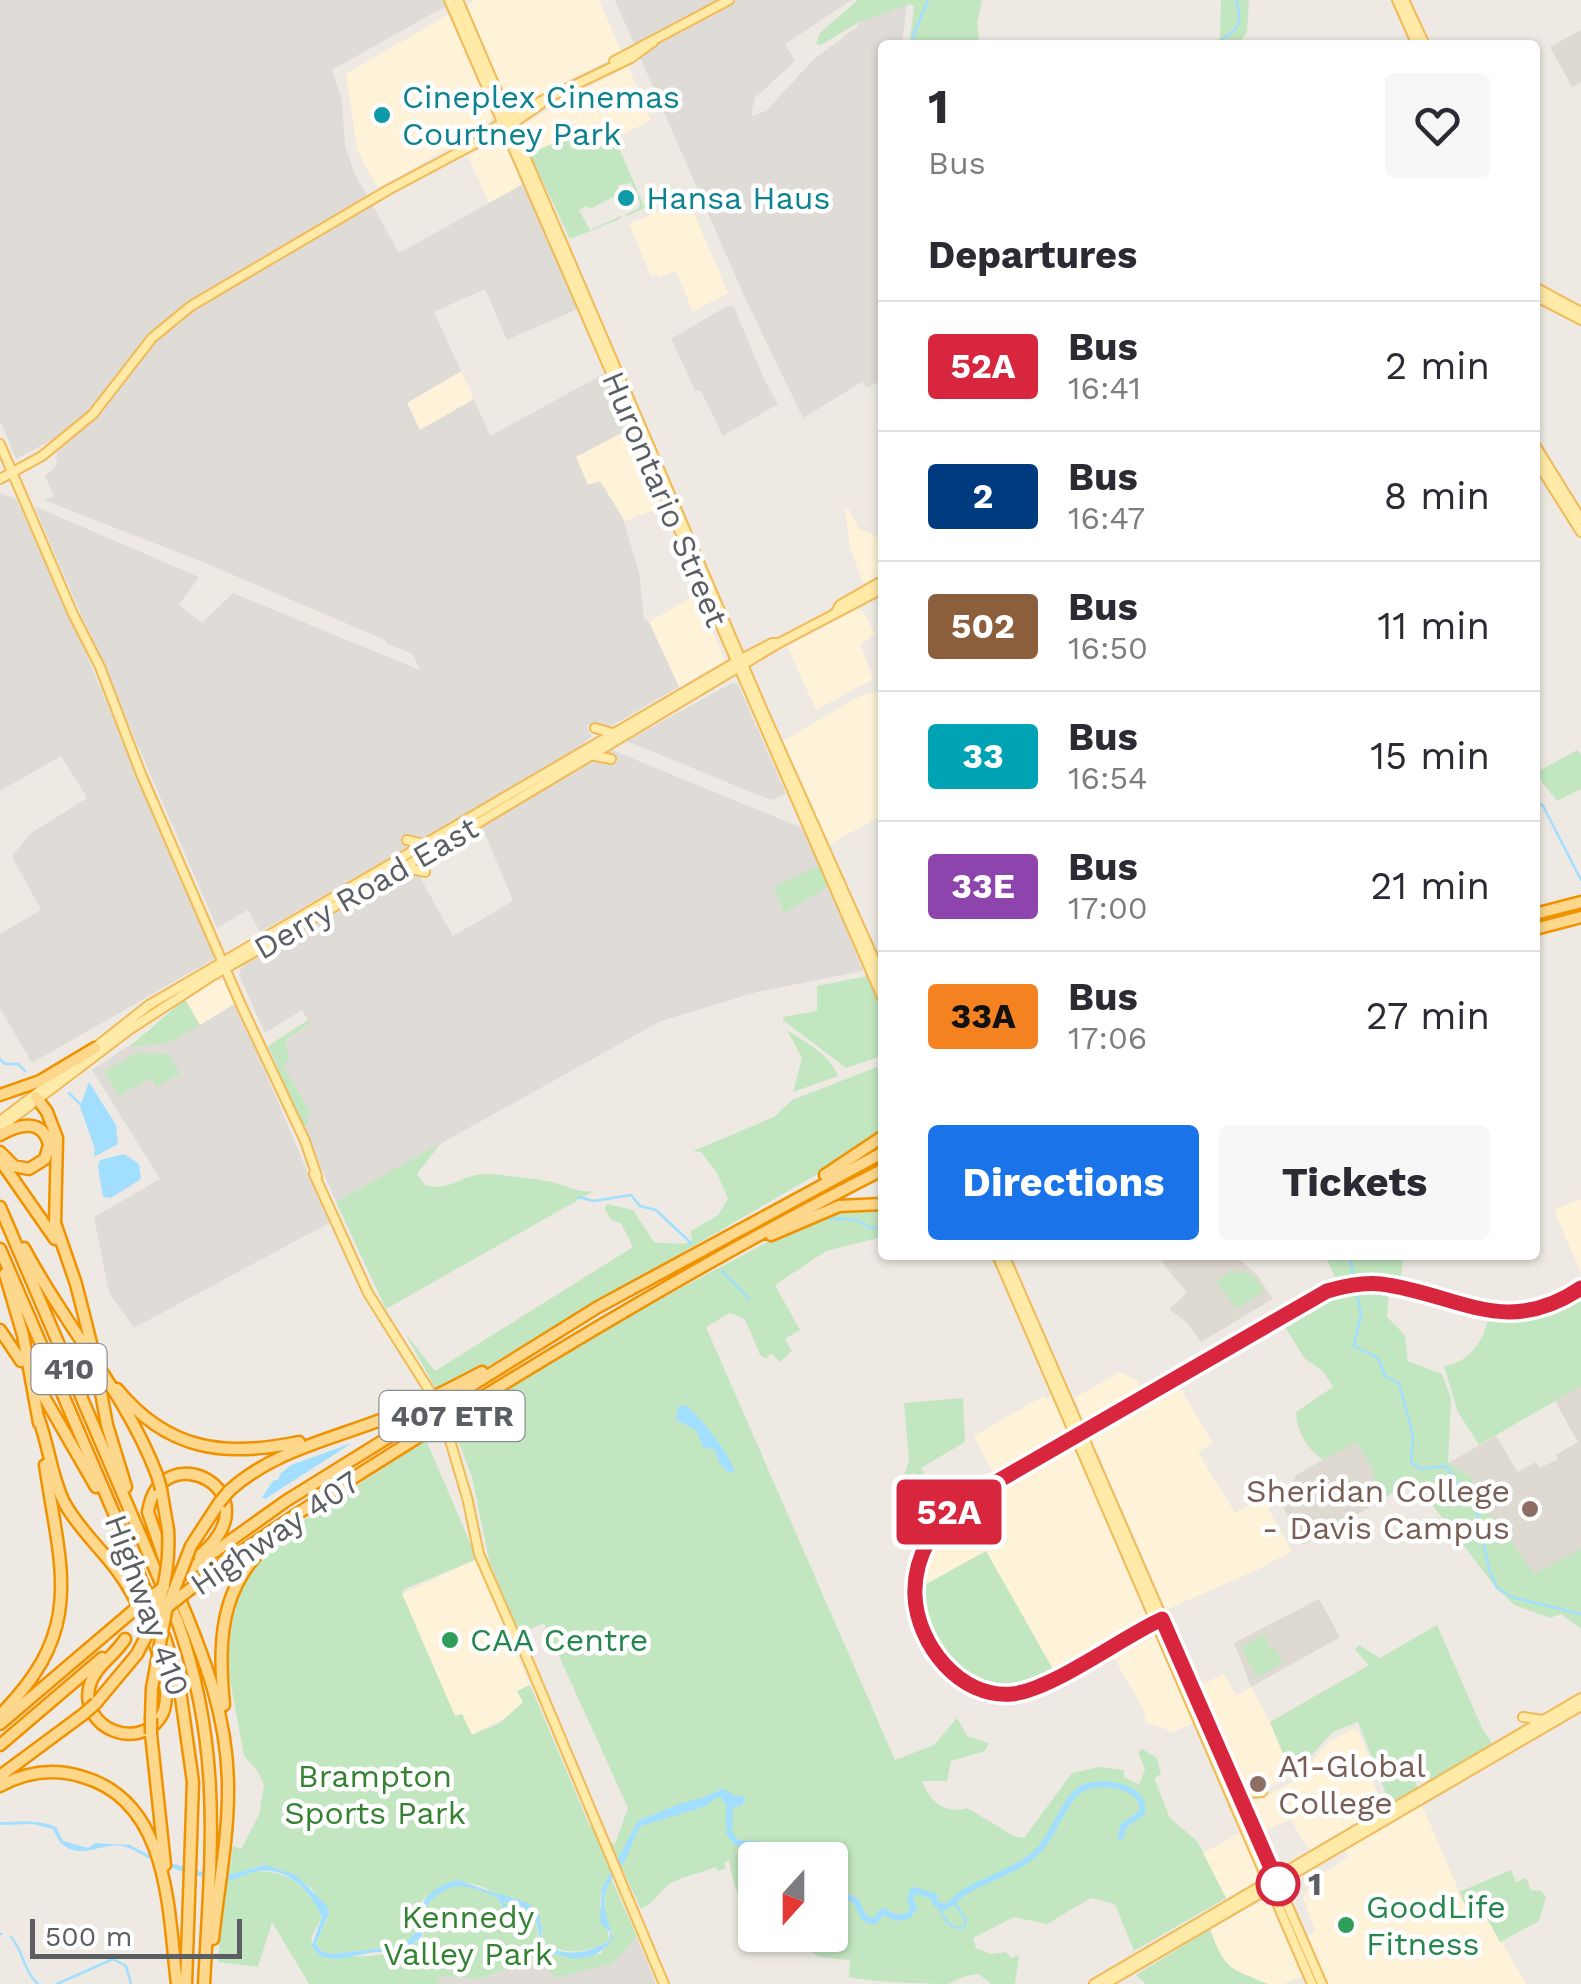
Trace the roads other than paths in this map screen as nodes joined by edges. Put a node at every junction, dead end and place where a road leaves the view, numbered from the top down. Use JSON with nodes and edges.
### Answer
{"nodes":[{"id":1,"x":449,"y":0,"type":"edge"},
{"id":2,"x":458,"y":0,"type":"edge"},
{"id":3,"x":728,"y":0,"type":"edge"},
{"id":4,"x":1401,"y":0,"type":"edge"},
{"id":5,"x":1415,"y":40,"type":"edge"},
{"id":6,"x":1423,"y":40,"type":"edge"},
{"id":7,"x":507,"y":124,"type":"junction"},
{"id":8,"x":1540,"y":289,"type":"edge"},
{"id":9,"x":1540,"y":299,"type":"edge"},
{"id":10,"x":1581,"y":312,"type":"edge"},
{"id":11,"x":1581,"y":320,"type":"edge"},
{"id":12,"x":1,"y":434,"type":"edge"},
{"id":13,"x":0,"y":444,"type":"edge"},
{"id":14,"x":1540,"y":452,"type":"edge"},
{"id":15,"x":1540,"y":467,"type":"edge"},
{"id":16,"x":13,"y":469,"type":"junction"},
{"id":17,"x":0,"y":476,"type":"edge"},
{"id":18,"x":1581,"y":519,"type":"edge"},
{"id":19,"x":1581,"y":532,"type":"edge"},
{"id":20,"x":878,"y":583,"type":"edge"},
{"id":21,"x":878,"y":591,"type":"edge"},
{"id":22,"x":836,"y":612,"type":"junction"},
{"id":23,"x":740,"y":667,"type":"junction"},
{"id":24,"x":595,"y":728,"type":"dead end"},
{"id":25,"x":616,"y":732,"type":"junction"},
{"id":26,"x":590,"y":755,"type":"junction"},
{"id":27,"x":611,"y":759,"type":"dead end"},
{"id":28,"x":571,"y":762,"type":"junction"},
{"id":29,"x":449,"y":836,"type":"junction"},
{"id":30,"x":407,"y":840,"type":"dead end"},
{"id":31,"x":429,"y":844,"type":"junction"},
{"id":32,"x":402,"y":868,"type":"junction"},
{"id":33,"x":186,"y":872,"type":"junction"},
{"id":34,"x":424,"y":872,"type":"dead end"},
{"id":35,"x":1581,"y":902,"type":"edge"},
{"id":36,"x":1540,"y":913,"type":"edge"},
{"id":37,"x":1581,"y":916,"type":"edge"},
{"id":38,"x":1540,"y":928,"type":"edge"},
{"id":39,"x":222,"y":948,"type":"junction"},
{"id":40,"x":239,"y":952,"type":"junction"},
{"id":41,"x":226,"y":964,"type":"junction"},
{"id":42,"x":878,"y":968,"type":"edge"},
{"id":43,"x":212,"y":976,"type":"junction"},
{"id":44,"x":231,"y":982,"type":"junction"},
{"id":45,"x":878,"y":988,"type":"edge"},
{"id":46,"x":246,"y":1011,"type":"junction"},
{"id":47,"x":95,"y":1048,"type":"junction"},
{"id":48,"x":0,"y":1095,"type":"edge"},
{"id":49,"x":37,"y":1099,"type":"junction"},
{"id":50,"x":0,"y":1128,"type":"edge"},
{"id":51,"x":878,"y":1140,"type":"edge"},
{"id":52,"x":0,"y":1152,"type":"edge"},
{"id":53,"x":878,"y":1154,"type":"edge"},
{"id":54,"x":0,"y":1160,"type":"edge"},
{"id":55,"x":878,"y":1172,"type":"edge"},
{"id":56,"x":0,"y":1204,"type":"edge"},
{"id":57,"x":878,"y":1204,"type":"edge"},
{"id":58,"x":710,"y":1245,"type":"junction"},
{"id":59,"x":0,"y":1248,"type":"edge"},
{"id":60,"x":64,"y":1252,"type":"junction"},
{"id":61,"x":728,"y":1252,"type":"junction"},
{"id":62,"x":0,"y":1259,"type":"edge"},
{"id":63,"x":1002,"y":1260,"type":"edge"},
{"id":64,"x":0,"y":1327,"type":"edge"},
{"id":65,"x":88,"y":1346,"type":"junction"},
{"id":66,"x":21,"y":1361,"type":"dead end"},
{"id":67,"x":511,"y":1361,"type":"junction"},
{"id":68,"x":98,"y":1382,"type":"dead end"},
{"id":69,"x":40,"y":1388,"type":"dead end"},
{"id":70,"x":38,"y":1417,"type":"junction"},
{"id":71,"x":339,"y":1435,"type":"junction"},
{"id":72,"x":329,"y":1494,"type":"junction"},
{"id":73,"x":140,"y":1531,"type":"junction"},
{"id":74,"x":1121,"y":1532,"type":"junction"},
{"id":75,"x":124,"y":1541,"type":"junction"},
{"id":76,"x":181,"y":1576,"type":"junction"},
{"id":77,"x":125,"y":1640,"type":"junction"},
{"id":78,"x":1581,"y":1702,"type":"edge"},
{"id":79,"x":0,"y":1714,"type":"edge"},
{"id":80,"x":1523,"y":1716,"type":"dead end"},
{"id":81,"x":1543,"y":1720,"type":"junction"},
{"id":82,"x":0,"y":1724,"type":"edge"},
{"id":83,"x":0,"y":1745,"type":"edge"},
{"id":84,"x":0,"y":1776,"type":"edge"},
{"id":85,"x":228,"y":1776,"type":"junction"},
{"id":86,"x":1439,"y":1785,"type":"junction"},
{"id":87,"x":0,"y":1786,"type":"edge"},
{"id":88,"x":1236,"y":1789,"type":"junction"},
{"id":89,"x":1262,"y":1792,"type":"dead end"},
{"id":90,"x":1392,"y":1812,"type":"junction"},
{"id":91,"x":1345,"y":1835,"type":"junction"},
{"id":92,"x":1340,"y":1846,"type":"junction"},
{"id":93,"x":159,"y":1851,"type":"junction"},
{"id":94,"x":1263,"y":1860,"type":"junction"},
{"id":95,"x":215,"y":1865,"type":"junction"},
{"id":96,"x":1292,"y":1871,"type":"junction"},
{"id":97,"x":1273,"y":1882,"type":"junction"},
{"id":98,"x":1252,"y":1894,"type":"junction"},
{"id":99,"x":1280,"y":1900,"type":"junction"},
{"id":100,"x":1297,"y":1939,"type":"junction"},
{"id":101,"x":1138,"y":1960,"type":"junction"},
{"id":102,"x":176,"y":1984,"type":"edge"},
{"id":103,"x":186,"y":1984,"type":"edge"},
{"id":104,"x":205,"y":1984,"type":"edge"},
{"id":105,"x":664,"y":1984,"type":"edge"},
{"id":106,"x":1094,"y":1984,"type":"edge"},
{"id":107,"x":1105,"y":1984,"type":"edge"},
{"id":108,"x":1312,"y":1984,"type":"edge"},
{"id":109,"x":1322,"y":1984,"type":"edge"}],
"edges":[{"from":1,"to":7,"type":"main road","name":"Hurontario Street"},
{"from":2,"to":7,"type":"main road","name":"Hurontario Street"},
{"from":3,"to":7,"type":"main road"},
{"from":4,"to":5,"type":"main road"},
{"from":4,"to":6,"type":"main road"},
{"from":7,"to":16,"type":"main road"},
{"from":7,"to":23,"type":"main road","name":"Hurontario Street"},
{"from":8,"to":10,"type":"main road"},
{"from":9,"to":11,"type":"main road"},
{"from":12,"to":16,"type":"main road"},
{"from":13,"to":16,"type":"main road"},
{"from":14,"to":18,"type":"main road"},
{"from":15,"to":19,"type":"main road"},
{"from":16,"to":17,"type":"main road"},
{"from":16,"to":33,"type":"main road"},
{"from":20,"to":22,"type":"main road"},
{"from":21,"to":22,"type":"main road"},
{"from":22,"to":23,"type":"main road"},
{"from":23,"to":25,"type":"main road","name":"Derry Road East"},
{"from":23,"to":26,"type":"main road","name":"Derry Road East"},
{"from":23,"to":42,"type":"main road","name":"Hurontario Street"},
{"from":23,"to":45,"type":"main road","name":"Hurontario Street"},
{"from":24,"to":25,"type":"main road"},
{"from":25,"to":28,"type":"main road","name":"Derry Road East"},
{"from":26,"to":27,"type":"main road"},
{"from":26,"to":28,"type":"main road","name":"Derry Road East"},
{"from":28,"to":29,"type":"main road","name":"Derry Road East"},
{"from":29,"to":31,"type":"main road","name":"Derry Road East"},
{"from":29,"to":32,"type":"main road","name":"Derry Road East"},
{"from":30,"to":31,"type":"main road"},
{"from":31,"to":40,"type":"main road","name":"Derry Road East"},
{"from":32,"to":34,"type":"main road"},
{"from":32,"to":41,"type":"main road","name":"Derry Road East"},
{"from":33,"to":39,"type":"main road"},
{"from":33,"to":41,"type":"main road"},
{"from":35,"to":36,"type":"highway"},
{"from":37,"to":38,"type":"highway"},
{"from":39,"to":40,"type":"main road"},
{"from":39,"to":41,"type":"main road"},
{"from":40,"to":41,"type":"main road","name":"Derry Road East"},
{"from":41,"to":43,"type":"main road","name":"Derry Road East"},
{"from":41,"to":44,"type":"main road"},
{"from":41,"to":46,"type":"main road"},
{"from":41,"to":47,"type":"main road","name":"Derry Road East"},
{"from":43,"to":44,"type":"main road"},
{"from":43,"to":49,"type":"main road","name":"Derry Road East"},
{"from":44,"to":46,"type":"main road"},
{"from":46,"to":105,"type":"main road","bridge":true},
{"from":47,"to":48,"type":"highway"},
{"from":47,"to":49,"type":"main road","name":"Derry Road East"},
{"from":49,"to":50,"type":"main road","name":"Derry Road East"},
{"from":49,"to":60,"type":"highway"},
{"from":50,"to":52,"type":"highway"},
{"from":51,"to":58,"type":"highway"},
{"from":53,"to":58,"type":"highway","name":"Highway 407","number":"407 ETR"},
{"from":54,"to":60,"type":"highway"},
{"from":55,"to":61,"type":"highway","name":"Highway 407","number":"407 ETR"},
{"from":56,"to":65,"type":"highway"},
{"from":56,"to":73,"type":"highway","name":"Highway 410","number":"410"},
{"from":57,"to":61,"type":"highway"},
{"from":58,"to":67,"type":"highway","name":"Highway 407","number":"407 ETR"},
{"from":59,"to":75,"type":"highway","name":"Highway 410","number":"410"},
{"from":60,"to":65,"type":"highway"},
{"from":61,"to":72,"type":"highway","name":"Highway 407","number":"407 ETR"},
{"from":62,"to":70,"type":"highway"},
{"from":63,"to":74,"type":"main road"},
{"from":64,"to":66,"type":"highway"},
{"from":65,"to":71,"type":"highway"},
{"from":65,"to":84,"type":"highway","bridge":true},
{"from":67,"to":71,"type":"highway"},
{"from":67,"to":76,"type":"highway","name":"Highway 407","number":"407 ETR"},
{"from":68,"to":73,"type":"highway"},
{"from":69,"to":75,"type":"highway"},
{"from":70,"to":77,"type":"highway"},
{"from":70,"to":79,"type":"highway"},
{"from":71,"to":93,"type":"highway","bridge":true},
{"from":72,"to":77,"type":"highway","name":"Highway 407","number":"407 ETR","bridge":true},
{"from":72,"to":85,"type":"highway"},
{"from":73,"to":95,"type":"highway","name":"Highway 410","number":"410"},
{"from":74,"to":88,"type":"main road"},
{"from":74,"to":94,"type":"main road"},
{"from":75,"to":103,"type":"highway","name":"Highway 410","number":"410"},
{"from":76,"to":82,"type":"highway","name":"Highway 407","number":"407 ETR","bridge":true},
{"from":76,"to":85,"type":"highway"},
{"from":77,"to":83,"type":"highway","name":"Highway 407","number":"407 ETR"},
{"from":78,"to":81,"type":"main road"},
{"from":78,"to":86,"type":"main road"},
{"from":80,"to":81,"type":"main road"},
{"from":81,"to":86,"type":"main road"},
{"from":85,"to":95,"type":"highway"},
{"from":86,"to":90,"type":"main road"},
{"from":87,"to":93,"type":"highway"},
{"from":88,"to":89,"type":"main road"},
{"from":88,"to":94,"type":"main road"},
{"from":90,"to":91,"type":"main road"},
{"from":90,"to":92,"type":"main road"},
{"from":91,"to":92,"type":"main road"},
{"from":91,"to":96,"type":"main road"},
{"from":92,"to":96,"type":"main road"},
{"from":93,"to":102,"type":"highway"},
{"from":94,"to":96,"type":"main road"},
{"from":94,"to":97,"type":"main road"},
{"from":94,"to":98,"type":"main road"},
{"from":95,"to":104,"type":"highway"},
{"from":96,"to":97,"type":"main road"},
{"from":96,"to":99,"type":"main road"},
{"from":97,"to":98,"type":"main road"},
{"from":97,"to":99,"type":"main road"},
{"from":98,"to":99,"type":"main road"},
{"from":98,"to":101,"type":"main road"},
{"from":99,"to":100,"type":"main road"},
{"from":100,"to":108,"type":"main road"},
{"from":100,"to":109,"type":"main road"},
{"from":101,"to":106,"type":"main road"},
{"from":101,"to":107,"type":"main road"}]}
